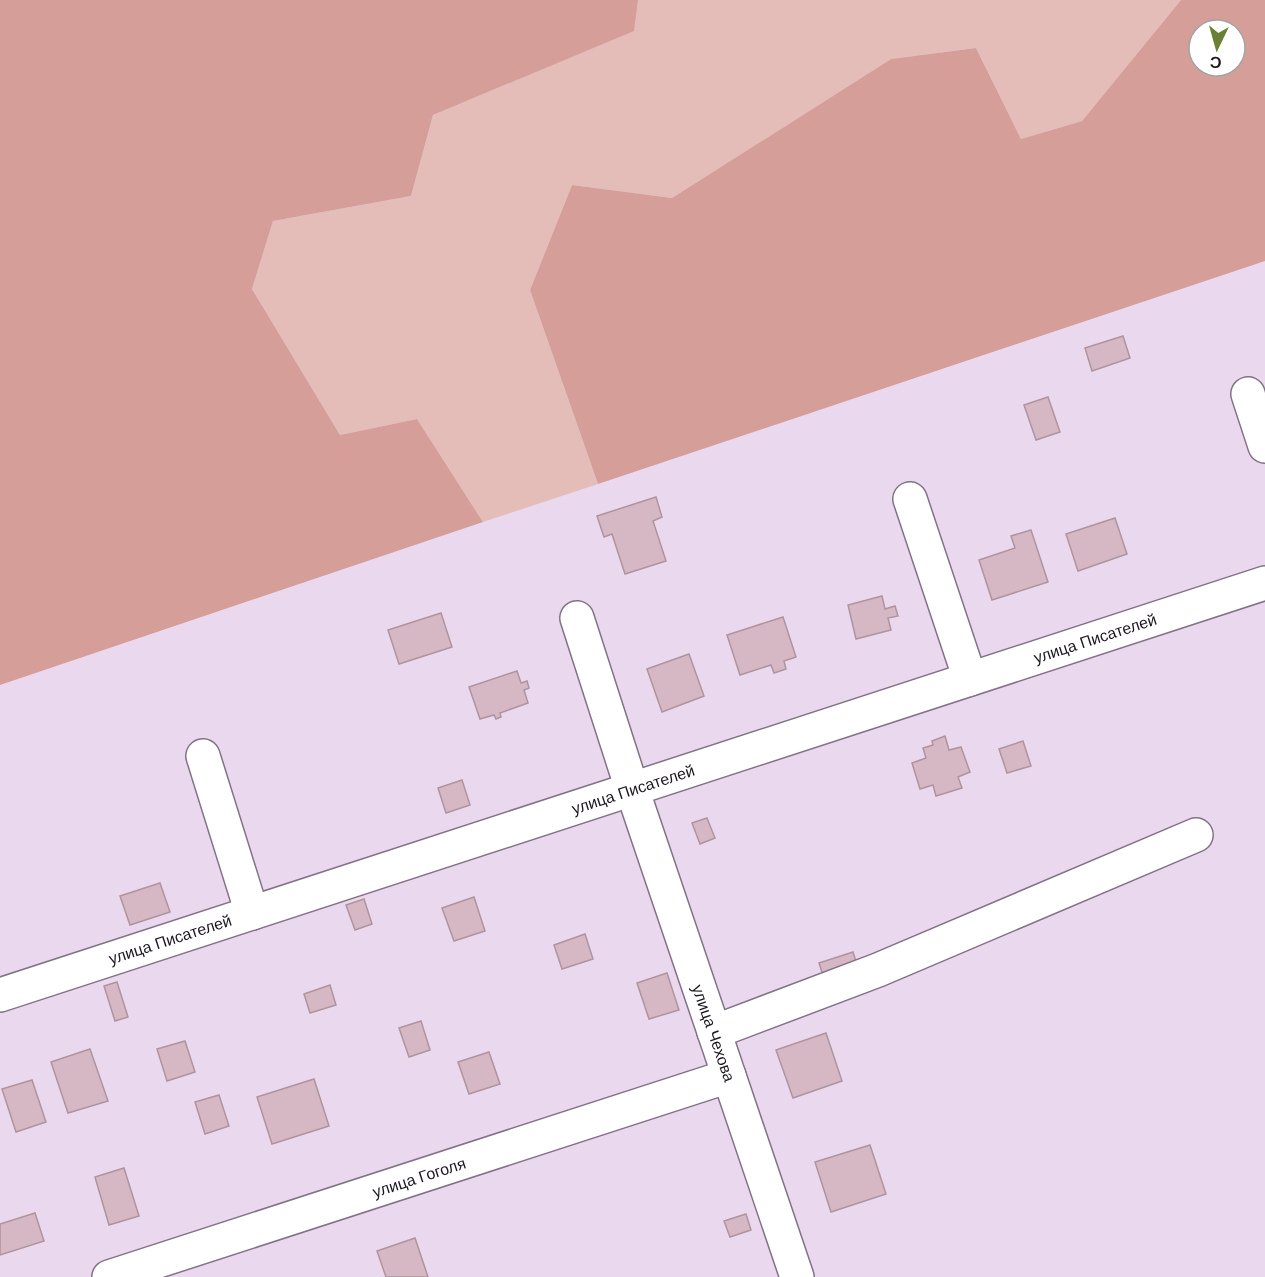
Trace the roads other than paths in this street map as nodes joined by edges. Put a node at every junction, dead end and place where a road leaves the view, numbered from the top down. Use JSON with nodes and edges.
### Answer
{"nodes":[{"id":1,"x":1248,"y":394,"type":"dead end"},
{"id":2,"x":1265,"y":446,"type":"edge"},
{"id":3,"x":910,"y":499,"type":"dead end"},
{"id":4,"x":1265,"y":583,"type":"edge"},
{"id":5,"x":577,"y":618,"type":"dead end"},
{"id":6,"x":970,"y":679,"type":"junction"},
{"id":7,"x":203,"y":756,"type":"dead end"},
{"id":8,"x":632,"y":789,"type":"junction"},
{"id":9,"x":1196,"y":835,"type":"dead end"},
{"id":10,"x":252,"y":913,"type":"junction"},
{"id":11,"x":0,"y":995,"type":"edge"},
{"id":12,"x":714,"y":1032,"type":"junction"},
{"id":13,"x":729,"y":1076,"type":"junction"},
{"id":14,"x":109,"y":1277,"type":"edge"},
{"id":15,"x":797,"y":1277,"type":"edge"}],
"edges":[{"from":1,"to":2,"type":"street"},
{"from":3,"to":6,"type":"street"},
{"from":4,"to":6,"type":"street","name":"улица Писателей"},
{"from":5,"to":8,"type":"street","name":"улица Чехова"},
{"from":6,"to":8,"type":"street","name":"улица Писателей"},
{"from":7,"to":10,"type":"street"},
{"from":8,"to":10,"type":"street","name":"улица Писателей"},
{"from":8,"to":12,"type":"street","name":"улица Чехова"},
{"from":9,"to":12,"type":"street"},
{"from":10,"to":11,"type":"street","name":"улица Писателей"},
{"from":12,"to":13,"type":"street","name":"улица Чехова"},
{"from":13,"to":14,"type":"street","name":"улица Гоголя"},
{"from":13,"to":15,"type":"street","name":"улица Чехова"}]}
